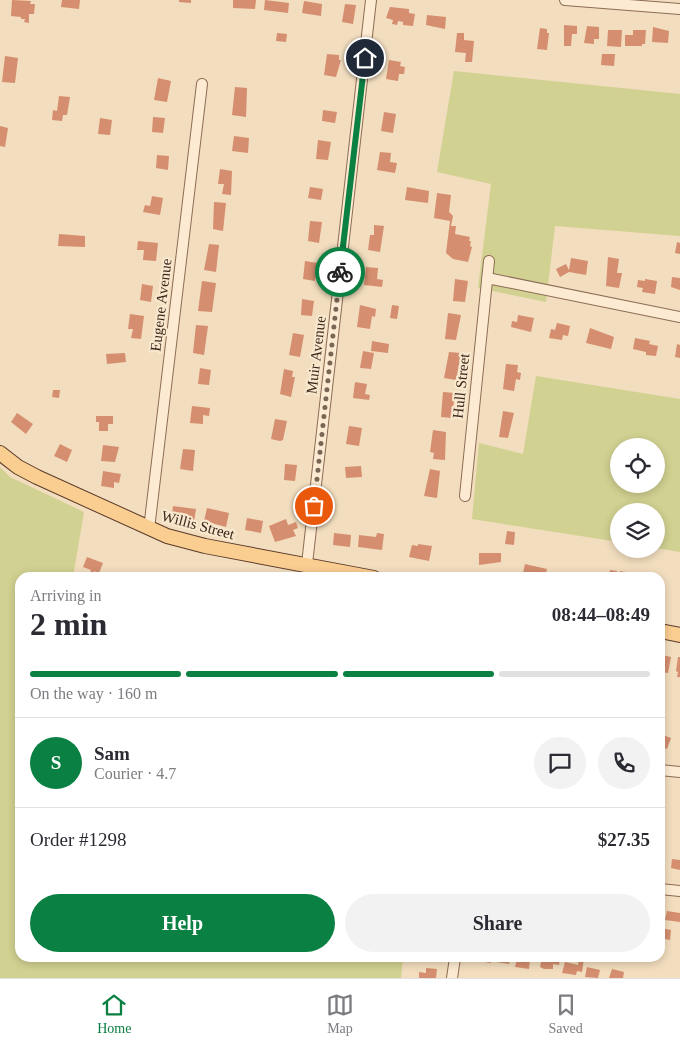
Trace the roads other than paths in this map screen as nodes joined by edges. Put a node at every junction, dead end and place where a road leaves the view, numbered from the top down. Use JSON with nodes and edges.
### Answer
{"nodes":[{"id":1,"x":372,"y":0,"type":"edge"},
{"id":2,"x":565,"y":0,"type":"edge"},
{"id":3,"x":644,"y":4,"type":"edge"},
{"id":4,"x":680,"y":9,"type":"edge"},
{"id":5,"x":202,"y":84,"type":"dead end"},
{"id":6,"x":489,"y":261,"type":"dead end"},
{"id":7,"x":487,"y":278,"type":"junction"},
{"id":8,"x":680,"y":317,"type":"edge"},
{"id":9,"x":0,"y":453,"type":"edge"},
{"id":10,"x":465,"y":496,"type":"dead end"},
{"id":11,"x":149,"y":529,"type":"junction"},
{"id":12,"x":307,"y":564,"type":"junction"},
{"id":13,"x":345,"y":572,"type":"edge"},
{"id":14,"x":665,"y":632,"type":"edge"},
{"id":15,"x":680,"y":634,"type":"edge"},
{"id":16,"x":665,"y":770,"type":"edge"},
{"id":17,"x":680,"y":772,"type":"edge"},
{"id":18,"x":665,"y":890,"type":"edge"},
{"id":19,"x":680,"y":892,"type":"edge"},
{"id":20,"x":454,"y":962,"type":"edge"},
{"id":21,"x":452,"y":978,"type":"edge"}],
"edges":[{"from":1,"to":12,"type":"street","name":"Muir Avenue"},
{"from":2,"to":3,"type":"street"},
{"from":3,"to":4,"type":"street"},
{"from":5,"to":11,"type":"street","name":"Eugene Avenue"},
{"from":6,"to":7,"type":"street","name":"Hull Street"},
{"from":7,"to":8,"type":"street"},
{"from":7,"to":10,"type":"street","name":"Hull Street"},
{"from":9,"to":11,"type":"main road","name":"Willis Street"},
{"from":11,"to":12,"type":"main road","name":"Willis Street"},
{"from":12,"to":13,"type":"main road","name":"Willis Street"},
{"from":14,"to":15,"type":"main road"},
{"from":16,"to":17,"type":"street"},
{"from":18,"to":19,"type":"street"},
{"from":20,"to":21,"type":"street"}]}
